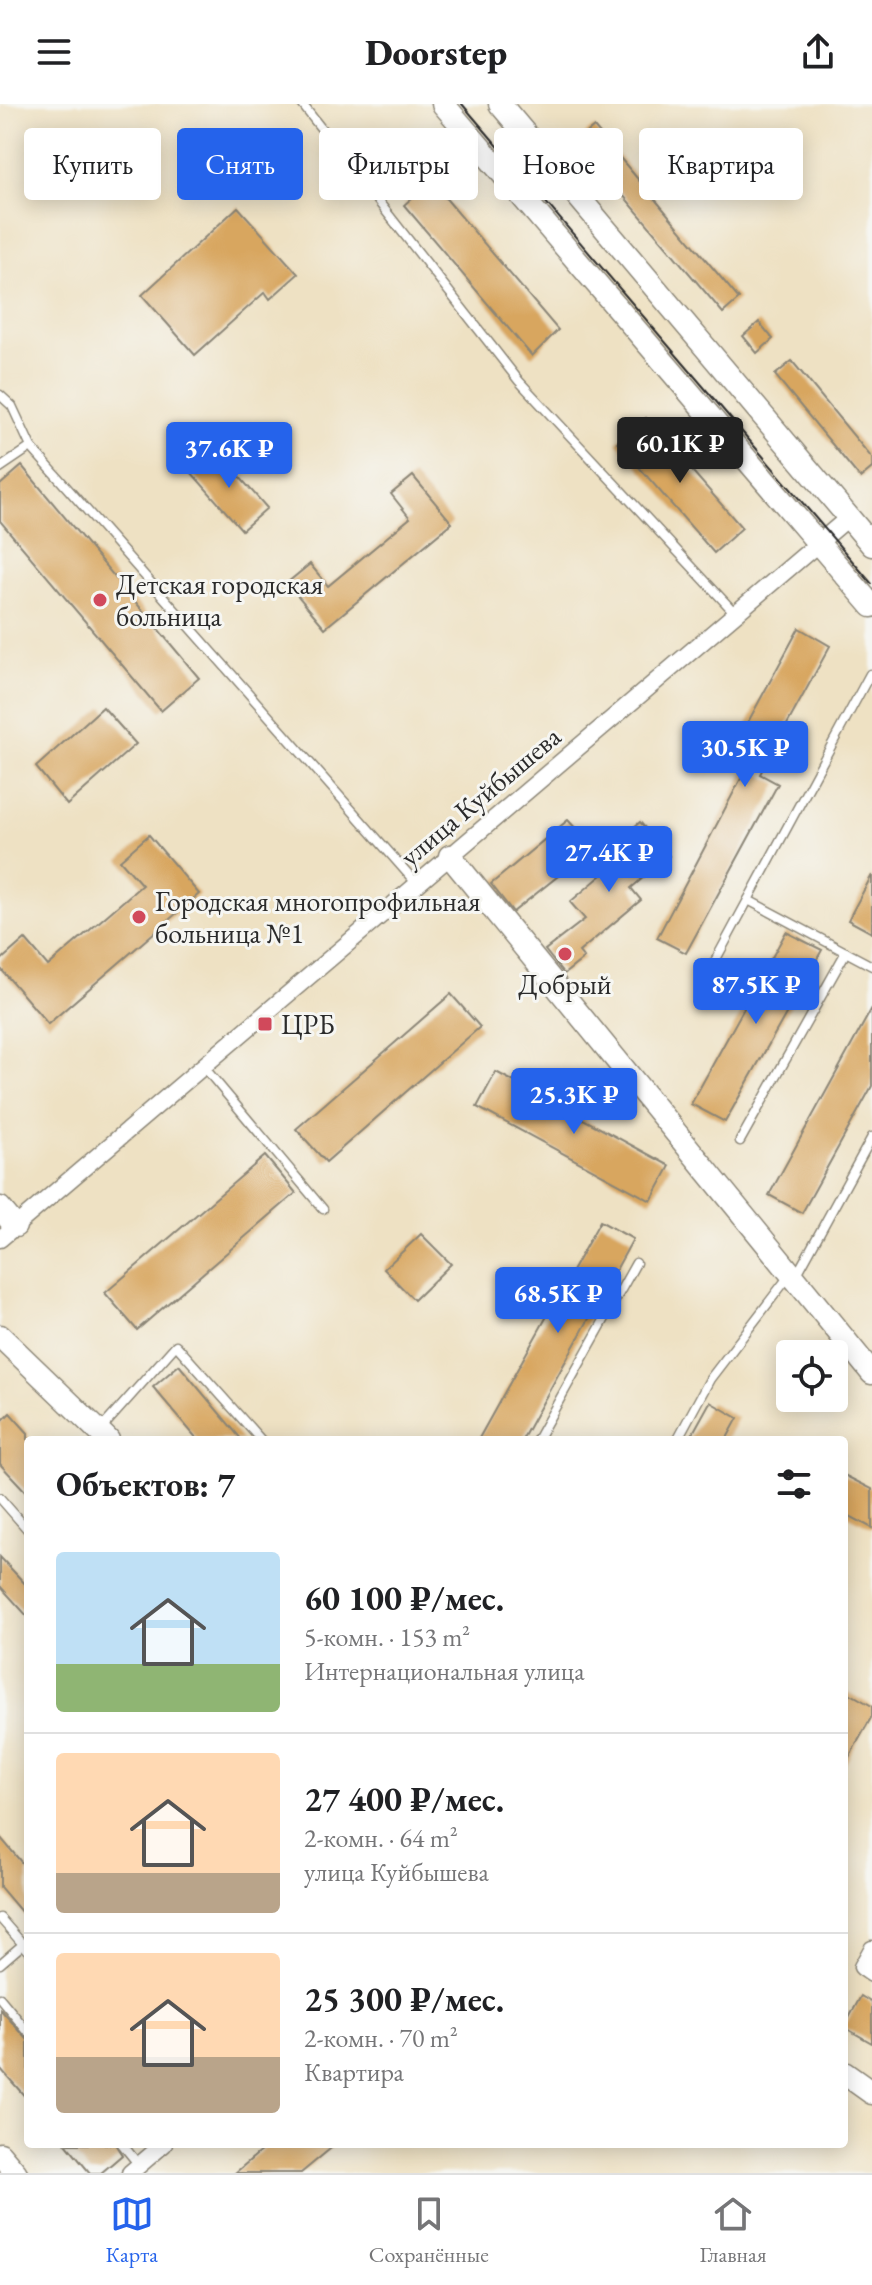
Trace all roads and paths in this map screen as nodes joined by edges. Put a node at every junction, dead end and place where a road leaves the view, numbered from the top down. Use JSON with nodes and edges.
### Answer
{"nodes":[{"id":1,"x":302,"y":104,"type":"edge"},
{"id":2,"x":443,"y":104,"type":"edge"},
{"id":3,"x":500,"y":104,"type":"edge"},
{"id":4,"x":0,"y":395,"type":"edge"},
{"id":5,"x":31,"y":447,"type":"junction"},
{"id":6,"x":0,"y":468,"type":"edge"},
{"id":7,"x":848,"y":518,"type":"junction"},
{"id":8,"x":818,"y":542,"type":"junction"},
{"id":9,"x":872,"y":545,"type":"edge"},
{"id":10,"x":872,"y":606,"type":"edge"},
{"id":11,"x":735,"y":613,"type":"junction"},
{"id":12,"x":870,"y":674,"type":"dead end"},
{"id":13,"x":450,"y":856,"type":"junction"},
{"id":14,"x":417,"y":884,"type":"junction"},
{"id":15,"x":748,"y":900,"type":"junction"},
{"id":16,"x":846,"y":952,"type":"junction"},
{"id":17,"x":872,"y":966,"type":"edge"},
{"id":18,"x":708,"y":974,"type":"dead end"},
{"id":19,"x":203,"y":1066,"type":"junction"},
{"id":20,"x":872,"y":1137,"type":"edge"},
{"id":21,"x":740,"y":1141,"type":"dead end"},
{"id":22,"x":0,"y":1208,"type":"edge"},
{"id":23,"x":323,"y":1209,"type":"dead end"},
{"id":24,"x":8,"y":1232,"type":"edge"},
{"id":25,"x":636,"y":1263,"type":"dead end"},
{"id":26,"x":793,"y":1276,"type":"junction"},
{"id":27,"x":0,"y":1336,"type":"edge"},
{"id":28,"x":872,"y":1373,"type":"edge"},
{"id":29,"x":104,"y":1436,"type":"edge"},
{"id":30,"x":257,"y":1436,"type":"edge"},
{"id":31,"x":539,"y":1436,"type":"edge"},
{"id":32,"x":679,"y":1436,"type":"edge"},
{"id":33,"x":0,"y":1498,"type":"edge"},
{"id":34,"x":24,"y":1525,"type":"edge"},
{"id":35,"x":0,"y":1918,"type":"edge"},
{"id":36,"x":24,"y":1943,"type":"edge"},
{"id":37,"x":24,"y":1946,"type":"edge"},
{"id":38,"x":872,"y":1949,"type":"edge"},
{"id":39,"x":0,"y":1964,"type":"edge"},
{"id":40,"x":872,"y":1974,"type":"edge"},
{"id":41,"x":0,"y":1998,"type":"edge"},
{"id":42,"x":24,"y":2027,"type":"edge"},
{"id":43,"x":848,"y":2076,"type":"edge"},
{"id":44,"x":872,"y":2093,"type":"edge"},
{"id":45,"x":124,"y":2148,"type":"edge"},
{"id":46,"x":159,"y":2148,"type":"edge"},
{"id":47,"x":0,"y":2154,"type":"edge"},
{"id":48,"x":134,"y":2169,"type":"edge"},
{"id":49,"x":16,"y":2173,"type":"edge"}],
"edges":[{"from":1,"to":11,"type":"lane"},
{"from":2,"to":8,"type":"main road"},
{"from":3,"to":7,"type":"main road"},
{"from":4,"to":5,"type":"lane"},
{"from":5,"to":6,"type":"lane"},
{"from":5,"to":14,"type":"lane"},
{"from":7,"to":8,"type":"street","name":"улица Куйбышева"},
{"from":7,"to":9,"type":"main road"},
{"from":8,"to":10,"type":"main road"},
{"from":8,"to":11,"type":"street","name":"улица Куйбышева"},
{"from":11,"to":13,"type":"street","name":"улица Куйбышева"},
{"from":12,"to":15,"type":"lane"},
{"from":13,"to":14,"type":"street","name":"улица Куйбышева"},
{"from":13,"to":26,"type":"main road"},
{"from":14,"to":19,"type":"street","name":"улица Куйбышева"},
{"from":15,"to":16,"type":"lane"},
{"from":15,"to":18,"type":"lane"},
{"from":16,"to":17,"type":"lane"},
{"from":16,"to":21,"type":"lane"},
{"from":19,"to":23,"type":"lane"},
{"from":19,"to":24,"type":"street","name":"улица Куйбышева"},
{"from":20,"to":26,"type":"lane"},
{"from":22,"to":24,"type":"main road"},
{"from":25,"to":31,"type":"lane"},
{"from":26,"to":28,"type":"main road"},
{"from":26,"to":32,"type":"lane"},
{"from":27,"to":29,"type":"main road"},
{"from":29,"to":30,"type":"lane"},
{"from":33,"to":34,"type":"lane"},
{"from":35,"to":36,"type":"lane"},
{"from":37,"to":39,"type":"lane"},
{"from":38,"to":40,"type":"street"},
{"from":41,"to":42,"type":"lane"},
{"from":43,"to":44,"type":"main road"},
{"from":45,"to":48,"type":"lane"},
{"from":46,"to":48,"type":"street"},
{"from":47,"to":49,"type":"main road"}]}
